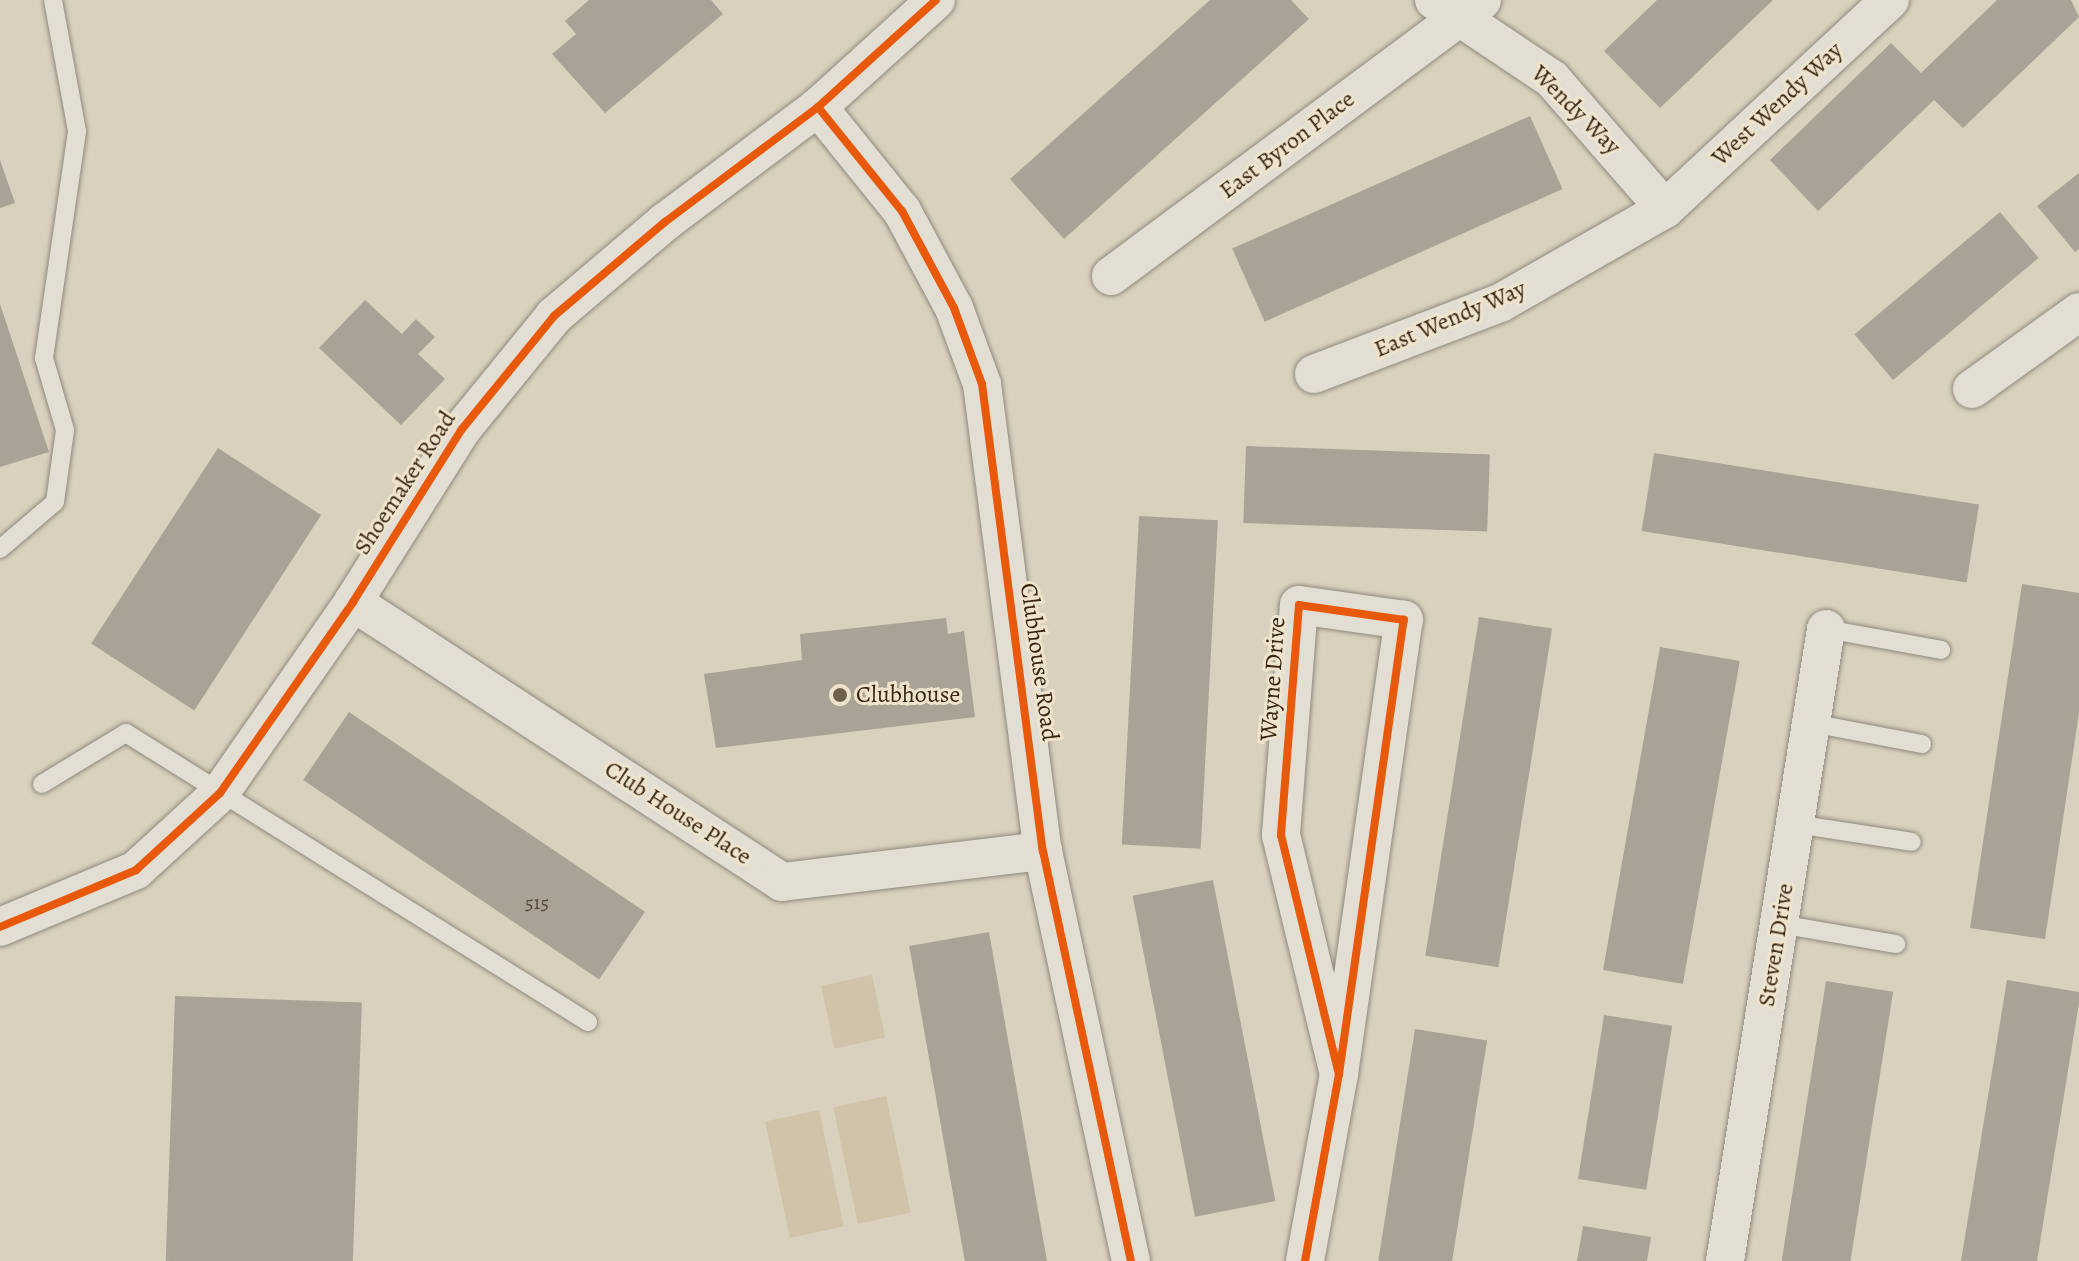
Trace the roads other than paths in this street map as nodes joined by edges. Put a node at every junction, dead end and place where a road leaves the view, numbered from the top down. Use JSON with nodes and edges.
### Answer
{"nodes":[{"id":1,"x":53,"y":0,"type":"edge"},
{"id":2,"x":936,"y":0,"type":"edge"},
{"id":3,"x":1890,"y":0,"type":"edge"},
{"id":4,"x":1460,"y":5,"type":"edge"},
{"id":5,"x":818,"y":107,"type":"junction"},
{"id":6,"x":1665,"y":209,"type":"junction"},
{"id":7,"x":1111,"y":276,"type":"dead end"},
{"id":8,"x":2079,"y":312,"type":"edge"},
{"id":9,"x":1314,"y":374,"type":"dead end"},
{"id":10,"x":1972,"y":389,"type":"dead end"},
{"id":11,"x":0,"y":549,"type":"edge"},
{"id":12,"x":353,"y":602,"type":"junction"},
{"id":13,"x":1826,"y":629,"type":"joint"},
{"id":14,"x":1941,"y":650,"type":"dead end"},
{"id":15,"x":1811,"y":723,"type":"junction"},
{"id":16,"x":1922,"y":744,"type":"dead end"},
{"id":17,"x":42,"y":784,"type":"dead end"},
{"id":18,"x":220,"y":793,"type":"junction"},
{"id":19,"x":1795,"y":824,"type":"junction"},
{"id":20,"x":1912,"y":842,"type":"dead end"},
{"id":21,"x":1043,"y":851,"type":"junction"},
{"id":22,"x":1779,"y":924,"type":"junction"},
{"id":23,"x":0,"y":927,"type":"edge"},
{"id":24,"x":1896,"y":944,"type":"dead end"},
{"id":25,"x":588,"y":1022,"type":"dead end"},
{"id":26,"x":1339,"y":1074,"type":"junction"},
{"id":27,"x":1131,"y":1261,"type":"edge"},
{"id":28,"x":1305,"y":1261,"type":"edge"},
{"id":29,"x":1725,"y":1261,"type":"edge"}],
"edges":[{"from":1,"to":11,"type":"lane"},
{"from":2,"to":5,"type":"street","name":"Shoemaker Road"},
{"from":3,"to":6,"type":"street","name":"West Wendy Way"},
{"from":4,"to":6,"type":"street","name":"Wendy Way"},
{"from":4,"to":7,"type":"street","name":"East Byron Place"},
{"from":5,"to":12,"type":"street","name":"Shoemaker Road"},
{"from":5,"to":21,"type":"street","name":"Clubhouse Road"},
{"from":6,"to":9,"type":"street","name":"East Wendy Way"},
{"from":8,"to":10,"type":"street"},
{"from":12,"to":18,"type":"street","name":"Shoemaker Road"},
{"from":12,"to":21,"type":"street","name":"Club House Place"},
{"from":13,"to":14,"type":"lane"},
{"from":13,"to":15,"type":"street","name":"Steven Drive"},
{"from":15,"to":16,"type":"lane"},
{"from":15,"to":19,"type":"street","name":"Steven Drive"},
{"from":17,"to":18,"type":"lane"},
{"from":18,"to":23,"type":"street","name":"Shoemaker Road"},
{"from":18,"to":25,"type":"lane"},
{"from":19,"to":20,"type":"lane"},
{"from":19,"to":22,"type":"street","name":"Steven Drive"},
{"from":21,"to":27,"type":"street","name":"Clubhouse Road"},
{"from":22,"to":24,"type":"lane"},
{"from":22,"to":29,"type":"street","name":"Steven Drive"},
{"from":26,"to":26,"type":"street","name":"Wayne Drive"},
{"from":26,"to":28,"type":"street","name":"Wayne Drive"}]}
